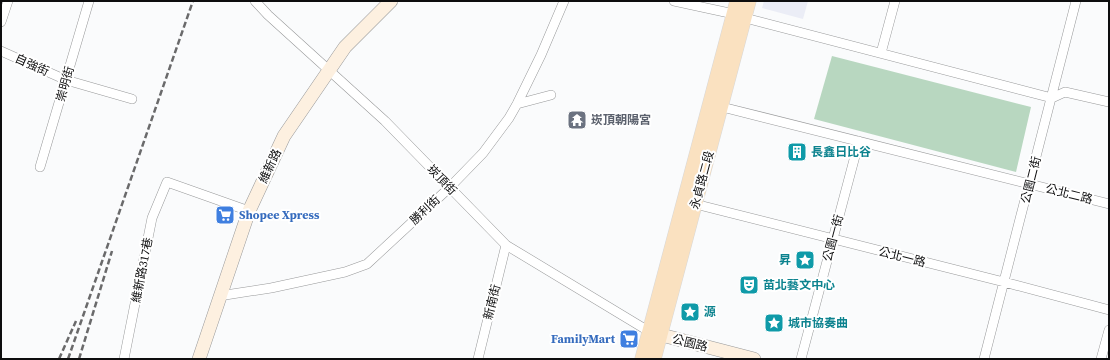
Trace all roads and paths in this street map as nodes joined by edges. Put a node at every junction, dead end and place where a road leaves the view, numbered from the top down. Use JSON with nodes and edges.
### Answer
{"nodes":[{"id":1,"x":8,"y":1,"type":"edge"},
{"id":2,"x":89,"y":1,"type":"edge"},
{"id":3,"x":255,"y":1,"type":"edge"},
{"id":4,"x":391,"y":1,"type":"edge"},
{"id":5,"x":564,"y":1,"type":"edge"},
{"id":6,"x":674,"y":1,"type":"edge"},
{"id":7,"x":749,"y":1,"type":"edge"},
{"id":8,"x":895,"y":1,"type":"edge"},
{"id":9,"x":1076,"y":1,"type":"edge"},
{"id":10,"x":738,"y":11,"type":"edge"},
{"id":11,"x":1,"y":22,"type":"edge"},
{"id":12,"x":1,"y":51,"type":"edge"},
{"id":13,"x":881,"y":53,"type":"junction"},
{"id":14,"x":328,"y":71,"type":"junction"},
{"id":15,"x":66,"y":80,"type":"junction"},
{"id":16,"x":551,"y":94,"type":"dead end"},
{"id":17,"x":1052,"y":98,"type":"junction"},
{"id":18,"x":132,"y":99,"type":"dead end"},
{"id":19,"x":1109,"y":102,"type":"edge"},
{"id":20,"x":517,"y":104,"type":"junction"},
{"id":21,"x":722,"y":106,"type":"junction"},
{"id":22,"x":859,"y":141,"type":"junction"},
{"id":23,"x":704,"y":152,"type":"junction"},
{"id":24,"x":40,"y":167,"type":"dead end"},
{"id":25,"x":1030,"y":184,"type":"junction"},
{"id":26,"x":449,"y":188,"type":"junction"},
{"id":27,"x":695,"y":204,"type":"junction"},
{"id":28,"x":1109,"y":204,"type":"edge"},
{"id":29,"x":249,"y":211,"type":"junction"},
{"id":30,"x":833,"y":238,"type":"junction"},
{"id":31,"x":506,"y":245,"type":"junction"},
{"id":32,"x":1004,"y":282,"type":"junction"},
{"id":33,"x":219,"y":296,"type":"junction"},
{"id":34,"x":1109,"y":310,"type":"edge"},
{"id":35,"x":1109,"y":330,"type":"edge"},
{"id":36,"x":656,"y":333,"type":"junction"},
{"id":37,"x":124,"y":359,"type":"edge"},
{"id":38,"x":198,"y":359,"type":"edge"},
{"id":39,"x":478,"y":359,"type":"edge"},
{"id":40,"x":642,"y":359,"type":"edge"},
{"id":41,"x":654,"y":359,"type":"edge"},
{"id":42,"x":754,"y":359,"type":"edge"},
{"id":43,"x":801,"y":359,"type":"edge"},
{"id":44,"x":984,"y":359,"type":"edge"},
{"id":45,"x":1102,"y":359,"type":"edge"}],
"edges":[{"from":1,"to":11,"type":"street"},
{"from":2,"to":15,"type":"street","name":"崇明街"},
{"from":3,"to":14,"type":"street","name":"崁頂街"},
{"from":4,"to":14,"type":"street","name":"維新路"},
{"from":5,"to":20,"type":"street","name":"勝利街"},
{"from":6,"to":10,"type":"street"},
{"from":7,"to":10,"type":"main road","name":"永貞路二段"},
{"from":8,"to":13,"type":"street"},
{"from":9,"to":17,"type":"street","name":"公園二街"},
{"from":10,"to":13,"type":"street"},
{"from":10,"to":21,"type":"main road","name":"永貞路二段"},
{"from":10,"to":23,"type":"main road","name":"永貞路二段"},
{"from":12,"to":15,"type":"street","name":"自強街"},
{"from":13,"to":17,"type":"street"},
{"from":14,"to":26,"type":"street","name":"崁頂街"},
{"from":14,"to":29,"type":"street","name":"維新路"},
{"from":15,"to":18,"type":"street","name":"自強街"},
{"from":15,"to":24,"type":"street","name":"崇明街"},
{"from":16,"to":20,"type":"street"},
{"from":17,"to":19,"type":"street"},
{"from":17,"to":25,"type":"street","name":"公園二街"},
{"from":20,"to":26,"type":"street","name":"勝利街"},
{"from":21,"to":22,"type":"street","name":"公北二路"},
{"from":21,"to":23,"type":"main road","name":"永貞路二段"},
{"from":22,"to":25,"type":"street","name":"公北二路"},
{"from":22,"to":30,"type":"street","name":"公園一街"},
{"from":23,"to":27,"type":"main road","name":"永貞路二段"},
{"from":23,"to":36,"type":"main road","name":"永貞路二段"},
{"from":25,"to":28,"type":"street","name":"公北二路"},
{"from":25,"to":32,"type":"street","name":"公園二街"},
{"from":26,"to":31,"type":"street","name":"崁頂街"},
{"from":26,"to":33,"type":"street","name":"勝利街"},
{"from":27,"to":30,"type":"street","name":"公北一路"},
{"from":27,"to":36,"type":"main road","name":"永貞路二段"},
{"from":29,"to":33,"type":"street","name":"維新路"},
{"from":29,"to":37,"type":"street","name":"維新路317巷"},
{"from":30,"to":32,"type":"street","name":"公北一路"},
{"from":30,"to":43,"type":"street","name":"公園一街"},
{"from":31,"to":36,"type":"street","name":"崁頂街"},
{"from":31,"to":39,"type":"street","name":"新南街"},
{"from":32,"to":34,"type":"street","name":"公北一路"},
{"from":32,"to":44,"type":"street","name":"公園二街"},
{"from":33,"to":38,"type":"street","name":"維新路"},
{"from":35,"to":45,"type":"street"},
{"from":36,"to":40,"type":"main road","name":"永貞路二段"},
{"from":36,"to":41,"type":"main road","name":"永貞路二段"},
{"from":36,"to":42,"type":"street","name":"公園路"}]}
